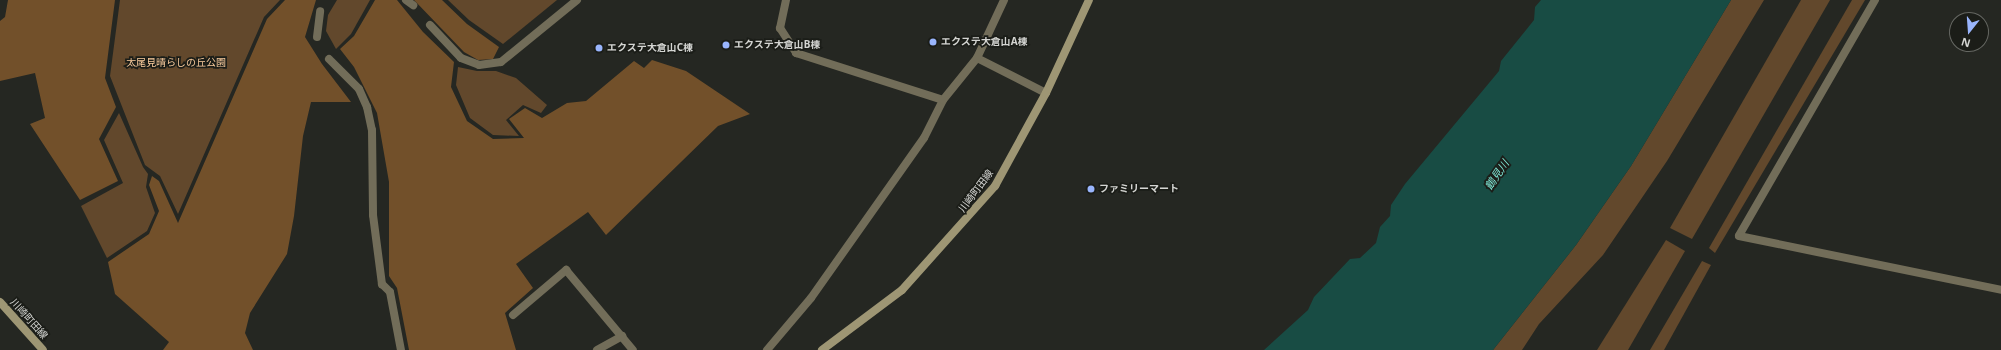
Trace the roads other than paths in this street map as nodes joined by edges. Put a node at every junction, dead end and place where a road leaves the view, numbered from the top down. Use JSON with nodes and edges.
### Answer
{"nodes":[{"id":1,"x":577,"y":0,"type":"edge"},
{"id":2,"x":786,"y":0,"type":"edge"},
{"id":3,"x":1004,"y":0,"type":"edge"},
{"id":4,"x":1089,"y":0,"type":"edge"},
{"id":5,"x":1875,"y":0,"type":"edge"},
{"id":6,"x":320,"y":11,"type":"dead end"},
{"id":7,"x":430,"y":25,"type":"dead end"},
{"id":8,"x":317,"y":37,"type":"dead end"},
{"id":9,"x":977,"y":58,"type":"junction"},
{"id":10,"x":329,"y":59,"type":"dead end"},
{"id":11,"x":1046,"y":93,"type":"junction"},
{"id":12,"x":943,"y":100,"type":"junction"},
{"id":13,"x":2001,"y":290,"type":"edge"},
{"id":14,"x":0,"y":302,"type":"edge"},
{"id":15,"x":513,"y":315,"type":"dead end"},
{"id":16,"x":622,"y":336,"type":"junction"},
{"id":17,"x":43,"y":350,"type":"edge"},
{"id":18,"x":401,"y":350,"type":"edge"},
{"id":19,"x":597,"y":350,"type":"edge"},
{"id":20,"x":633,"y":350,"type":"edge"},
{"id":21,"x":768,"y":350,"type":"edge"},
{"id":22,"x":822,"y":350,"type":"edge"}],
"edges":[{"from":1,"to":7,"type":"street"},
{"from":2,"to":12,"type":"street"},
{"from":3,"to":9,"type":"street"},
{"from":4,"to":11,"type":"main road","name":"川崎町田線"},
{"from":5,"to":13,"type":"street"},
{"from":6,"to":8,"type":"street"},
{"from":9,"to":11,"type":"street"},
{"from":9,"to":12,"type":"street"},
{"from":10,"to":18,"type":"street"},
{"from":11,"to":22,"type":"main road","name":"川崎町田線"},
{"from":12,"to":21,"type":"street"},
{"from":14,"to":17,"type":"main road","name":"川崎町田線"},
{"from":15,"to":16,"type":"street"},
{"from":16,"to":19,"type":"street"},
{"from":16,"to":20,"type":"street"}]}
